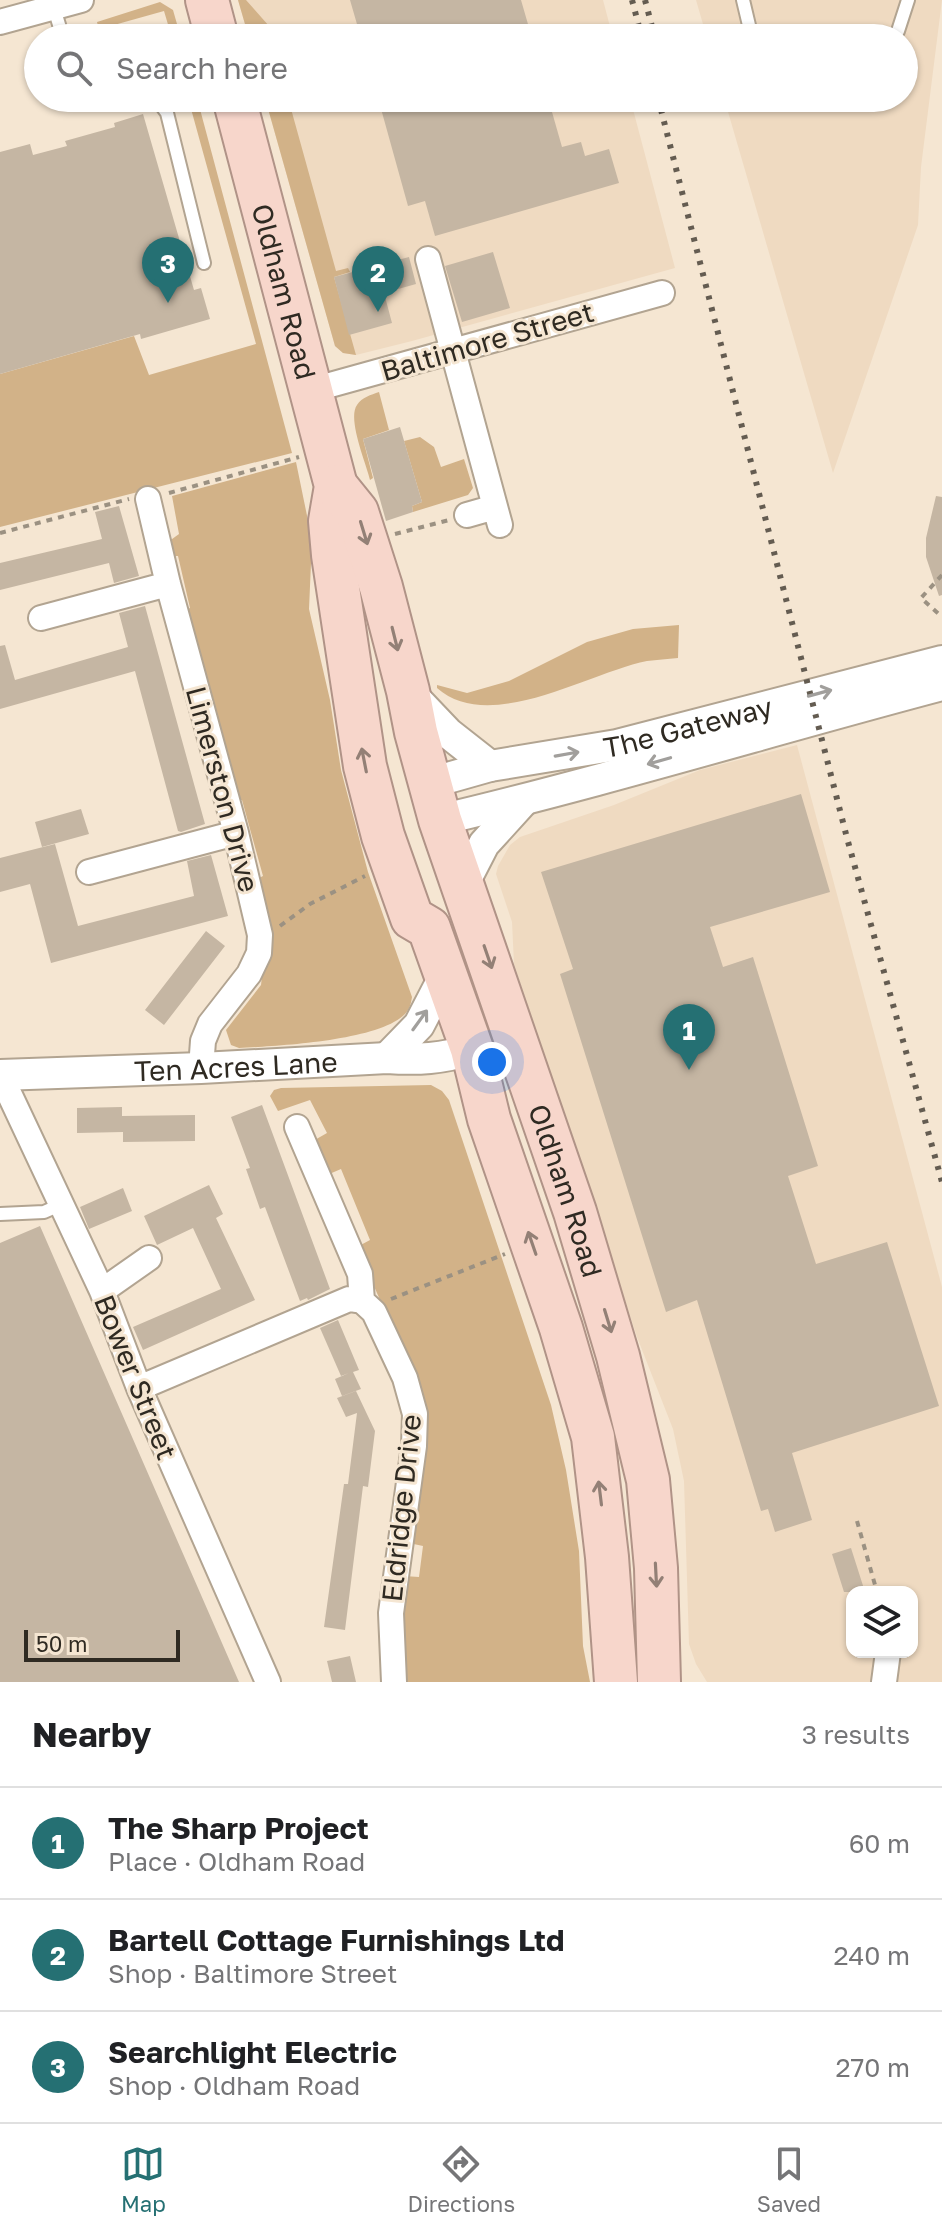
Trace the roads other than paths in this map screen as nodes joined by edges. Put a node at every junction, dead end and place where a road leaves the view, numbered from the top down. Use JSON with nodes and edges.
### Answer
{"nodes":[{"id":1,"x":81,"y":0,"type":"edge"},
{"id":2,"x":207,"y":0,"type":"edge"},
{"id":3,"x":743,"y":0,"type":"edge"},
{"id":4,"x":908,"y":0,"type":"edge"},
{"id":5,"x":41,"y":7,"type":"edge"},
{"id":6,"x":0,"y":22,"type":"edge"},
{"id":7,"x":53,"y":24,"type":"edge"},
{"id":8,"x":213,"y":24,"type":"edge"},
{"id":9,"x":749,"y":24,"type":"edge"},
{"id":10,"x":900,"y":24,"type":"edge"},
{"id":11,"x":166,"y":112,"type":"edge"},
{"id":12,"x":238,"y":112,"type":"edge"},
{"id":13,"x":428,"y":259,"type":"dead end"},
{"id":14,"x":204,"y":263,"type":"dead end"},
{"id":15,"x":662,"y":293,"type":"dead end"},
{"id":16,"x":453,"y":349,"type":"junction"},
{"id":17,"x":312,"y":390,"type":"junction"},
{"id":18,"x":336,"y":486,"type":"junction"},
{"id":19,"x":148,"y":499,"type":"dead end"},
{"id":20,"x":467,"y":515,"type":"road end"},
{"id":21,"x":168,"y":584,"type":"junction"},
{"id":22,"x":41,"y":618,"type":"dead end"},
{"id":23,"x":942,"y":661,"type":"edge"},
{"id":24,"x":942,"y":685,"type":"edge"},
{"id":25,"x":408,"y":691,"type":"junction"},
{"id":26,"x":490,"y":766,"type":"junction"},
{"id":27,"x":524,"y":800,"type":"junction"},
{"id":28,"x":408,"y":828,"type":"junction"},
{"id":29,"x":236,"y":833,"type":"junction"},
{"id":30,"x":89,"y":872,"type":"dead end"},
{"id":31,"x":464,"y":883,"type":"junction"},
{"id":32,"x":445,"y":975,"type":"junction"},
{"id":33,"x":514,"y":1034,"type":"junction"},
{"id":34,"x":472,"y":1049,"type":"junction"},
{"id":35,"x":387,"y":1058,"type":"junction"},
{"id":36,"x":201,"y":1068,"type":"junction"},
{"id":37,"x":0,"y":1075,"type":"edge"},
{"id":38,"x":297,"y":1127,"type":"dead end"},
{"id":39,"x":60,"y":1205,"type":"junction"},
{"id":40,"x":1,"y":1212,"type":"edge"},
{"id":41,"x":149,"y":1258,"type":"dead end"},
{"id":42,"x":102,"y":1291,"type":"junction"},
{"id":43,"x":365,"y":1304,"type":"junction"},
{"id":44,"x":139,"y":1388,"type":"junction"},
{"id":45,"x":887,"y":1658,"type":"edge"},
{"id":46,"x":659,"y":1664,"type":"edge"},
{"id":47,"x":268,"y":1682,"type":"edge"},
{"id":48,"x":394,"y":1682,"type":"edge"},
{"id":49,"x":616,"y":1682,"type":"edge"},
{"id":50,"x":685,"y":1682,"type":"edge"},
{"id":51,"x":884,"y":1682,"type":"edge"}],
"edges":[{"from":1,"to":5,"type":"street"},
{"from":2,"to":8,"type":"highway"},
{"from":3,"to":9,"type":"lane"},
{"from":4,"to":10,"type":"lane"},
{"from":5,"to":6,"type":"street"},
{"from":5,"to":7,"type":"lane"},
{"from":11,"to":14,"type":"lane"},
{"from":12,"to":17,"type":"highway","name":"Oldham Road"},
{"from":13,"to":16,"type":"street"},
{"from":15,"to":16,"type":"street","name":"Baltimore Street"},
{"from":16,"to":17,"type":"street","name":"Baltimore Street"},
{"from":16,"to":20,"type":"street"},
{"from":17,"to":18,"type":"highway","name":"Oldham Road"},
{"from":18,"to":25,"type":"highway","name":"Oldham Road","one_way":true},
{"from":28,"to":18,"type":"highway","name":"Oldham Road","one_way":true},
{"from":19,"to":21,"type":"street","name":"Limerston Drive"},
{"from":21,"to":22,"type":"street"},
{"from":21,"to":29,"type":"street","name":"Limerston Drive"},
{"from":26,"to":23,"type":"street","name":"The Gateway","one_way":true},
{"from":24,"to":27,"type":"street","name":"The Gateway","one_way":true},
{"from":25,"to":26,"type":"street"},
{"from":25,"to":28,"type":"highway","name":"Oldham Road"},
{"from":26,"to":28,"type":"street","name":"The Gateway"},
{"from":27,"to":28,"type":"street","name":"The Gateway"},
{"from":27,"to":31,"type":"street"},
{"from":28,"to":31,"type":"highway","name":"Oldham Road"},
{"from":28,"to":32,"type":"highway","name":"Oldham Road"},
{"from":29,"to":30,"type":"street"},
{"from":29,"to":36,"type":"street","name":"Limerston Drive"},
{"from":31,"to":33,"type":"highway","name":"Oldham Road","one_way":true},
{"from":32,"to":34,"type":"highway","name":"Oldham Road"},
{"from":35,"to":32,"type":"street","one_way":true},
{"from":33,"to":34,"type":"highway"},
{"from":33,"to":46,"type":"highway","name":"Oldham Road","one_way":true},
{"from":34,"to":35,"type":"street","name":"Ten Acres Lane"},
{"from":49,"to":34,"type":"highway","name":"Oldham Road","one_way":true},
{"from":35,"to":36,"type":"street","name":"Ten Acres Lane"},
{"from":36,"to":37,"type":"street","name":"Ten Acres Lane"},
{"from":37,"to":39,"type":"street","name":"Bower Street"},
{"from":38,"to":43,"type":"street","name":"Eldridge Drive"},
{"from":39,"to":40,"type":"lane"},
{"from":39,"to":42,"type":"street","name":"Bower Street"},
{"from":41,"to":42,"type":"street"},
{"from":42,"to":44,"type":"street","name":"Bower Street"},
{"from":43,"to":44,"type":"street"},
{"from":43,"to":48,"type":"street","name":"Eldridge Drive"},
{"from":44,"to":47,"type":"street","name":"Bower Street"},
{"from":45,"to":51,"type":"street"},
{"from":46,"to":50,"type":"highway"}]}
